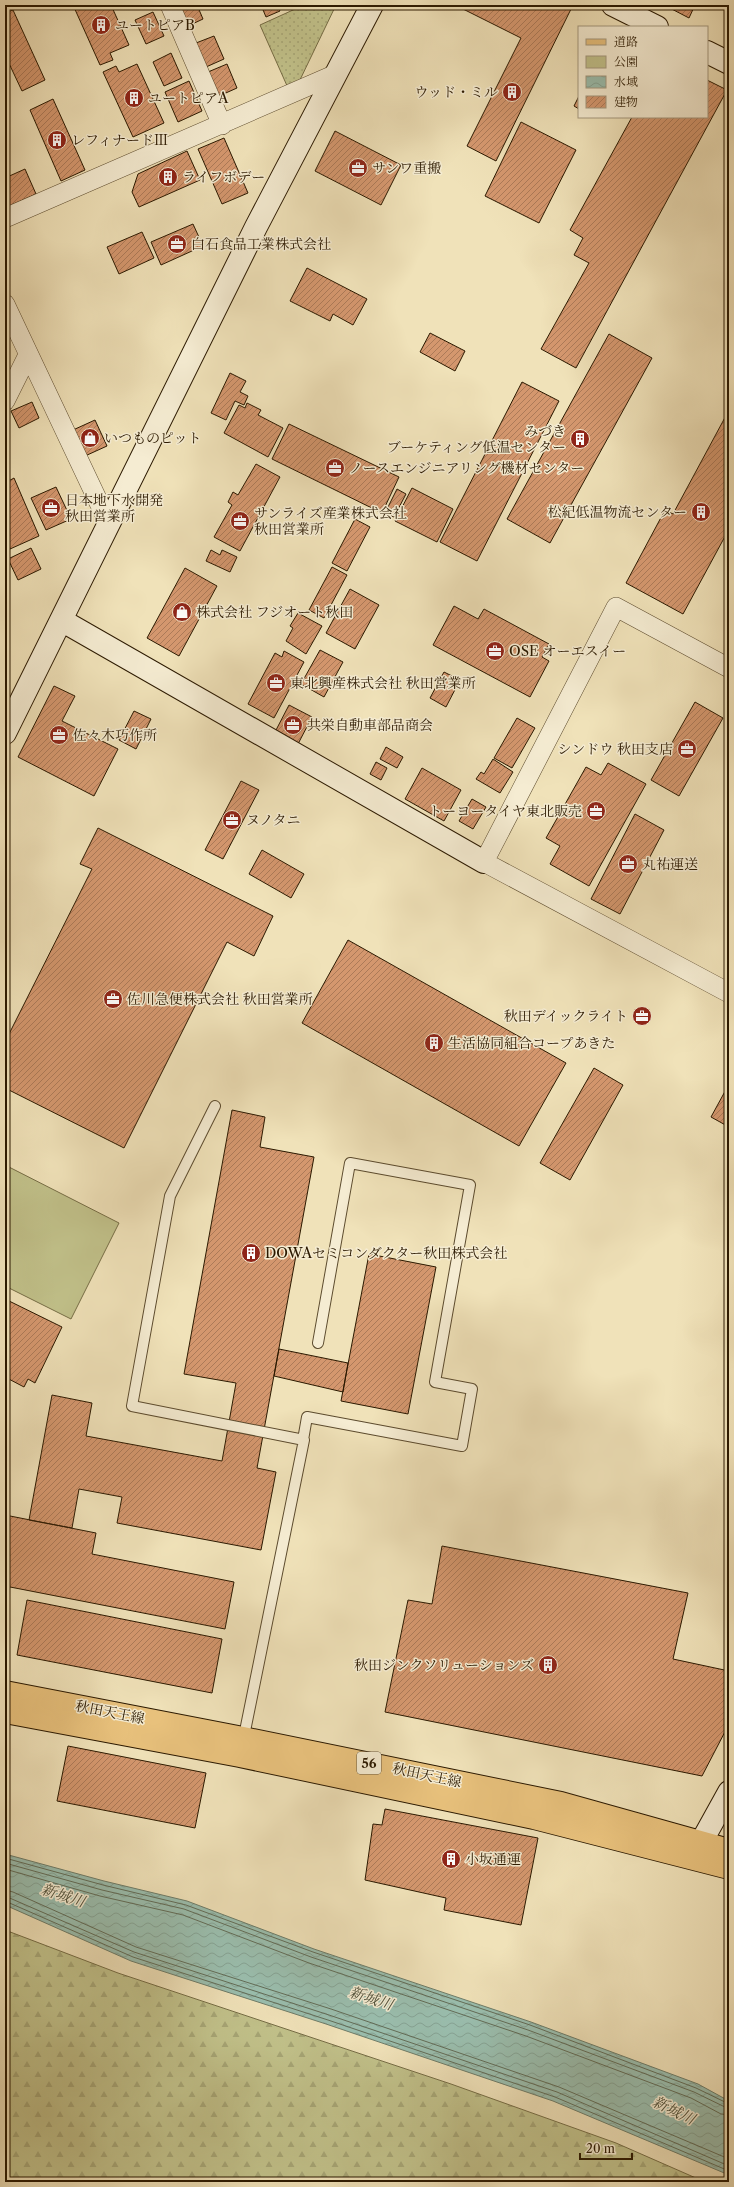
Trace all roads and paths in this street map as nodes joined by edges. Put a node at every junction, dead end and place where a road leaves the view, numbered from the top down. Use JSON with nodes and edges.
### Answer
{"nodes":[{"id":1,"x":170,"y":5,"type":"edge"},
{"id":2,"x":372,"y":5,"type":"edge"},
{"id":3,"x":613,"y":5,"type":"edge"},
{"id":4,"x":655,"y":26,"type":"edge"},
{"id":5,"x":708,"y":52,"type":"edge"},
{"id":6,"x":729,"y":63,"type":"edge"},
{"id":7,"x":336,"y":74,"type":"junction"},
{"id":8,"x":222,"y":125,"type":"junction"},
{"id":9,"x":5,"y":218,"type":"edge"},
{"id":10,"x":5,"y":304,"type":"edge"},
{"id":11,"x":28,"y":355,"type":"junction"},
{"id":12,"x":5,"y":401,"type":"edge"},
{"id":13,"x":108,"y":524,"type":"junction"},
{"id":14,"x":61,"y":620,"type":"junction"},
{"id":15,"x":729,"y":668,"type":"edge"},
{"id":16,"x":5,"y":733,"type":"edge"},
{"id":17,"x":484,"y":862,"type":"junction"},
{"id":18,"x":729,"y":993,"type":"edge"},
{"id":19,"x":215,"y":1106,"type":"dead end"},
{"id":20,"x":318,"y":1343,"type":"dead end"},
{"id":21,"x":303,"y":1440,"type":"junction"},
{"id":22,"x":5,"y":1692,"type":"edge"},
{"id":23,"x":5,"y":1712,"type":"edge"},
{"id":24,"x":241,"y":1747,"type":"junction"},
{"id":25,"x":729,"y":1792,"type":"edge"},
{"id":26,"x":697,"y":1850,"type":"junction"},
{"id":27,"x":729,"y":1850,"type":"edge"},
{"id":28,"x":729,"y":1868,"type":"edge"}],
"edges":[{"from":1,"to":8,"type":"street"},
{"from":2,"to":7,"type":"street"},
{"from":3,"to":4,"type":"street"},
{"from":5,"to":6,"type":"street"},
{"from":7,"to":8,"type":"street"},
{"from":7,"to":13,"type":"street"},
{"from":8,"to":9,"type":"street"},
{"from":10,"to":11,"type":"street"},
{"from":11,"to":12,"type":"street"},
{"from":11,"to":13,"type":"street"},
{"from":13,"to":14,"type":"street"},
{"from":14,"to":16,"type":"street"},
{"from":14,"to":17,"type":"street"},
{"from":15,"to":17,"type":"street"},
{"from":17,"to":18,"type":"street"},
{"from":19,"to":21,"type":"lane"},
{"from":20,"to":21,"type":"lane"},
{"from":21,"to":24,"type":"lane"},
{"from":22,"to":24,"type":"main road","name":"秋田天王線","number":"56"},
{"from":23,"to":24,"type":"main road","name":"秋田天王線","number":"56"},
{"from":24,"to":26,"type":"main road","name":"秋田天王線","number":"56"},
{"from":25,"to":26,"type":"street"},
{"from":26,"to":27,"type":"main road","name":"秋田天王線","number":"56"},
{"from":26,"to":28,"type":"main road","name":"秋田天王線","number":"56"}]}
